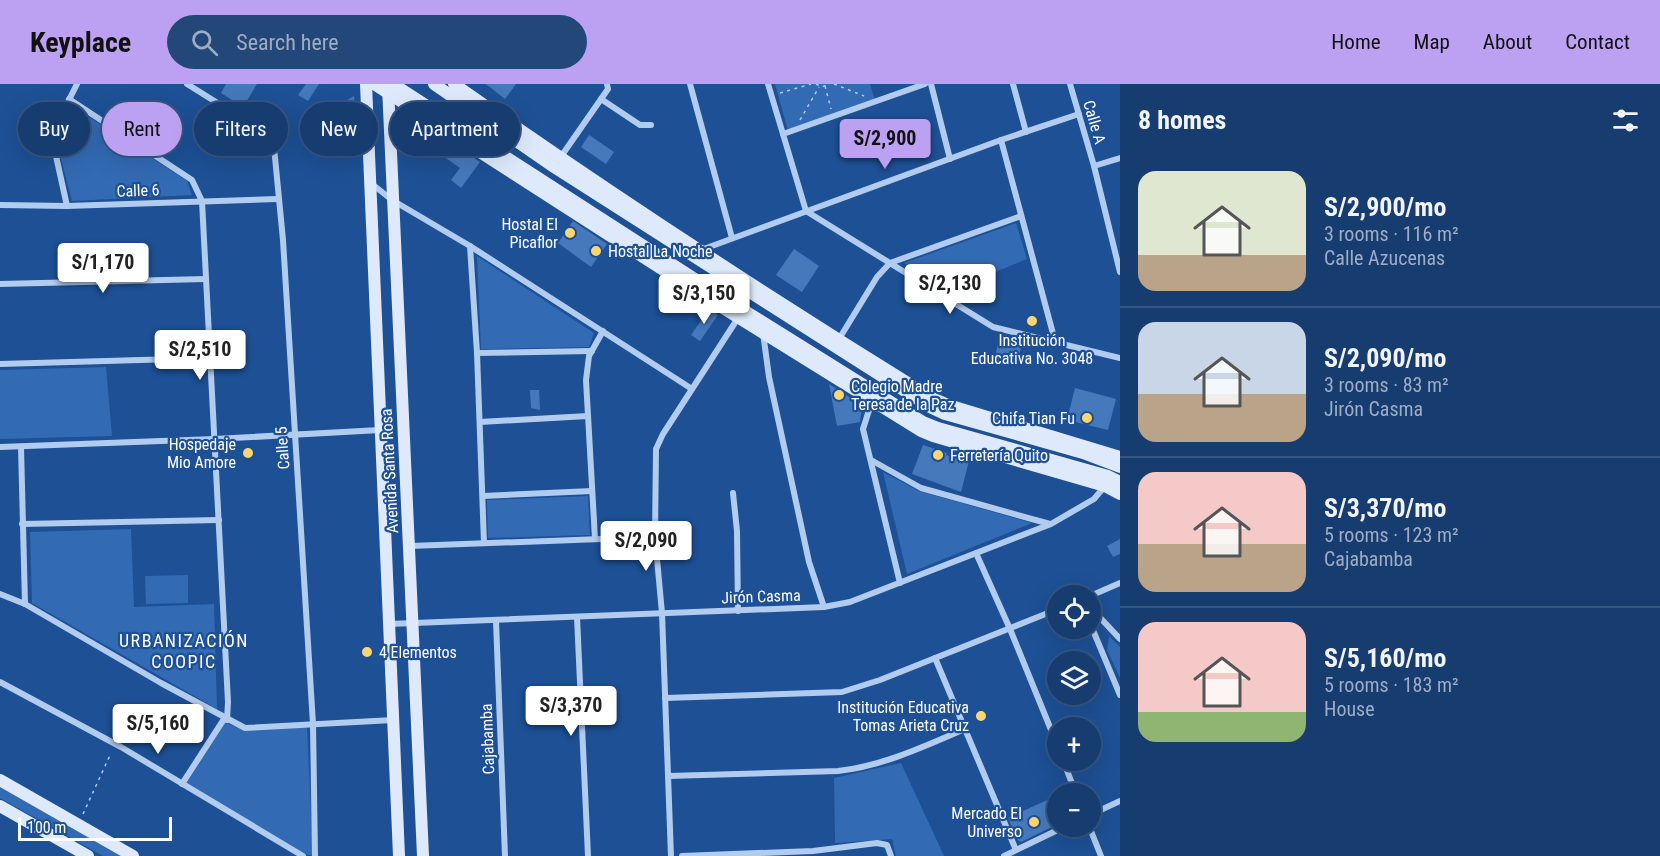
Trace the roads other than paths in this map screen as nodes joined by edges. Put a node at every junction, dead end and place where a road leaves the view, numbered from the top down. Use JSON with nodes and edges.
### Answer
{"nodes":[{"id":1,"x":77,"y":84,"type":"edge"},
{"id":2,"x":187,"y":84,"type":"edge"},
{"id":3,"x":366,"y":84,"type":"edge"},
{"id":4,"x":374,"y":84,"type":"edge"},
{"id":5,"x":434,"y":84,"type":"edge"},
{"id":6,"x":454,"y":84,"type":"edge"},
{"id":7,"x":607,"y":84,"type":"edge"},
{"id":8,"x":690,"y":84,"type":"edge"},
{"id":9,"x":768,"y":84,"type":"edge"},
{"id":10,"x":925,"y":84,"type":"edge"},
{"id":11,"x":931,"y":84,"type":"edge"},
{"id":12,"x":1013,"y":84,"type":"edge"},
{"id":13,"x":1070,"y":84,"type":"edge"},
{"id":14,"x":389,"y":87,"type":"edge"},
{"id":15,"x":69,"y":99,"type":"junction"},
{"id":16,"x":601,"y":99,"type":"junction"},
{"id":17,"x":1079,"y":114,"type":"junction"},
{"id":18,"x":651,"y":125,"type":"dead end"},
{"id":19,"x":1026,"y":132,"type":"junction"},
{"id":20,"x":783,"y":134,"type":"junction"},
{"id":21,"x":1001,"y":140,"type":"junction"},
{"id":22,"x":560,"y":158,"type":"junction"},
{"id":23,"x":1120,"y":158,"type":"edge"},
{"id":24,"x":950,"y":159,"type":"junction"},
{"id":25,"x":1094,"y":166,"type":"junction"},
{"id":26,"x":371,"y":183,"type":"junction"},
{"id":27,"x":278,"y":199,"type":"junction"},
{"id":28,"x":392,"y":200,"type":"junction"},
{"id":29,"x":202,"y":201,"type":"junction"},
{"id":30,"x":0,"y":205,"type":"edge"},
{"id":31,"x":67,"y":206,"type":"junction"},
{"id":32,"x":806,"y":211,"type":"junction"},
{"id":33,"x":1021,"y":216,"type":"junction"},
{"id":34,"x":732,"y":238,"type":"junction"},
{"id":35,"x":470,"y":246,"type":"junction"},
{"id":36,"x":699,"y":250,"type":"junction"},
{"id":37,"x":890,"y":262,"type":"junction"},
{"id":38,"x":1120,"y":272,"type":"edge"},
{"id":39,"x":206,"y":279,"type":"junction"},
{"id":40,"x":0,"y":284,"type":"edge"},
{"id":41,"x":710,"y":300,"type":"junction"},
{"id":42,"x":732,"y":303,"type":"junction"},
{"id":43,"x":795,"y":311,"type":"junction"},
{"id":44,"x":738,"y":317,"type":"junction"},
{"id":45,"x":807,"y":330,"type":"junction"},
{"id":46,"x":603,"y":332,"type":"junction"},
{"id":47,"x":763,"y":333,"type":"junction"},
{"id":48,"x":838,"y":339,"type":"junction"},
{"id":49,"x":1055,"y":341,"type":"junction"},
{"id":50,"x":592,"y":351,"type":"junction"},
{"id":51,"x":477,"y":353,"type":"junction"},
{"id":52,"x":211,"y":358,"type":"junction"},
{"id":53,"x":1120,"y":358,"type":"edge"},
{"id":54,"x":0,"y":364,"type":"edge"},
{"id":55,"x":692,"y":389,"type":"junction"},
{"id":56,"x":872,"y":401,"type":"junction"},
{"id":57,"x":588,"y":416,"type":"junction"},
{"id":58,"x":480,"y":422,"type":"junction"},
{"id":59,"x":380,"y":430,"type":"junction"},
{"id":60,"x":294,"y":435,"type":"junction"},
{"id":61,"x":215,"y":439,"type":"junction"},
{"id":62,"x":1064,"y":439,"type":"junction"},
{"id":63,"x":990,"y":443,"type":"junction"},
{"id":64,"x":966,"y":445,"type":"junction"},
{"id":65,"x":0,"y":447,"type":"edge"},
{"id":66,"x":21,"y":447,"type":"junction"},
{"id":67,"x":1083,"y":453,"type":"junction"},
{"id":68,"x":1120,"y":457,"type":"edge"},
{"id":69,"x":871,"y":460,"type":"junction"},
{"id":70,"x":1120,"y":467,"type":"edge"},
{"id":71,"x":1120,"y":482,"type":"edge"},
{"id":72,"x":1105,"y":486,"type":"junction"},
{"id":73,"x":592,"y":491,"type":"junction"},
{"id":74,"x":733,"y":493,"type":"dead end"},
{"id":75,"x":1120,"y":495,"type":"edge"},
{"id":76,"x":483,"y":496,"type":"junction"},
{"id":77,"x":219,"y":520,"type":"junction"},
{"id":78,"x":22,"y":524,"type":"junction"},
{"id":79,"x":1051,"y":524,"type":"junction"},
{"id":80,"x":656,"y":537,"type":"junction"},
{"id":81,"x":595,"y":539,"type":"junction"},
{"id":82,"x":484,"y":543,"type":"junction"},
{"id":83,"x":410,"y":546,"type":"junction"},
{"id":84,"x":976,"y":553,"type":"junction"},
{"id":85,"x":900,"y":583,"type":"junction"},
{"id":86,"x":1120,"y":583,"type":"edge"},
{"id":87,"x":1101,"y":591,"type":"edge"},
{"id":88,"x":0,"y":594,"type":"edge"},
{"id":89,"x":25,"y":604,"type":"junction"},
{"id":90,"x":824,"y":608,"type":"junction"},
{"id":91,"x":738,"y":611,"type":"junction"},
{"id":92,"x":662,"y":613,"type":"junction"},
{"id":93,"x":1047,"y":614,"type":"edge"},
{"id":94,"x":577,"y":617,"type":"junction"},
{"id":95,"x":1101,"y":619,"type":"edge"},
{"id":96,"x":496,"y":621,"type":"junction"},
{"id":97,"x":389,"y":624,"type":"junction"},
{"id":98,"x":413,"y":624,"type":"junction"},
{"id":99,"x":1010,"y":629,"type":"junction"},
{"id":100,"x":1097,"y":639,"type":"edge"},
{"id":101,"x":1120,"y":639,"type":"edge"},
{"id":102,"x":935,"y":658,"type":"junction"},
{"id":103,"x":0,"y":682,"type":"edge"},
{"id":104,"x":1120,"y":695,"type":"edge"},
{"id":105,"x":665,"y":698,"type":"junction"},
{"id":106,"x":226,"y":719,"type":"junction"},
{"id":107,"x":394,"y":720,"type":"junction"},
{"id":108,"x":1047,"y":720,"type":"edge"},
{"id":109,"x":313,"y":724,"type":"junction"},
{"id":110,"x":965,"y":729,"type":"junction"},
{"id":111,"x":668,"y":776,"type":"junction"},
{"id":112,"x":0,"y":780,"type":"edge"},
{"id":113,"x":182,"y":784,"type":"junction"},
{"id":114,"x":1120,"y":801,"type":"edge"},
{"id":115,"x":0,"y":806,"type":"edge"},
{"id":116,"x":1101,"y":810,"type":"edge"},
{"id":117,"x":1047,"y":835,"type":"edge"},
{"id":118,"x":1093,"y":837,"type":"edge"},
{"id":119,"x":1016,"y":850,"type":"junction"},
{"id":120,"x":73,"y":853,"type":"edge"},
{"id":121,"x":814,"y":854,"type":"edge"},
{"id":122,"x":88,"y":856,"type":"edge"},
{"id":123,"x":133,"y":856,"type":"edge"},
{"id":124,"x":303,"y":856,"type":"edge"},
{"id":125,"x":315,"y":856,"type":"edge"},
{"id":126,"x":399,"y":856,"type":"edge"},
{"id":127,"x":423,"y":856,"type":"edge"},
{"id":128,"x":505,"y":856,"type":"edge"},
{"id":129,"x":588,"y":856,"type":"edge"},
{"id":130,"x":671,"y":856,"type":"edge"},
{"id":131,"x":682,"y":856,"type":"edge"},
{"id":132,"x":891,"y":856,"type":"edge"},
{"id":133,"x":1004,"y":856,"type":"edge"},
{"id":134,"x":1101,"y":856,"type":"edge"}],
"edges":[{"from":1,"to":15,"type":"street"},
{"from":2,"to":27,"type":"street","name":"Calle 5"},
{"from":3,"to":26,"type":"main road","name":"Avenida Santa Rosa"},
{"from":4,"to":14,"type":"main road"},
{"from":5,"to":45,"type":"main road"},
{"from":6,"to":22,"type":"main road"},
{"from":7,"to":16,"type":"street"},
{"from":8,"to":34,"type":"street"},
{"from":9,"to":20,"type":"street"},
{"from":10,"to":20,"type":"street"},
{"from":11,"to":24,"type":"street"},
{"from":12,"to":19,"type":"street"},
{"from":13,"to":17,"type":"street","name":"Calle A"},
{"from":14,"to":28,"type":"main road","name":"Avenida Santa Rosa"},
{"from":14,"to":41,"type":"main road"},
{"from":14,"to":42,"type":"main road"},
{"from":15,"to":29,"type":"street"},
{"from":15,"to":31,"type":"street"},
{"from":16,"to":18,"type":"street"},
{"from":16,"to":22,"type":"street"},
{"from":17,"to":19,"type":"street"},
{"from":17,"to":25,"type":"street","name":"Calle A"},
{"from":19,"to":21,"type":"street"},
{"from":20,"to":32,"type":"street"},
{"from":21,"to":24,"type":"street"},
{"from":21,"to":33,"type":"street"},
{"from":22,"to":36,"type":"main road"},
{"from":23,"to":25,"type":"street"},
{"from":24,"to":32,"type":"street"},
{"from":25,"to":38,"type":"street","name":"Calle A"},
{"from":26,"to":28,"type":"street"},
{"from":26,"to":59,"type":"main road","name":"Avenida Santa Rosa"},
{"from":27,"to":29,"type":"street","name":"Calle 6"},
{"from":27,"to":60,"type":"street","name":"Calle 5"},
{"from":28,"to":35,"type":"street"},
{"from":28,"to":83,"type":"main road","name":"Avenida Santa Rosa"},
{"from":29,"to":31,"type":"street","name":"Calle 6"},
{"from":29,"to":39,"type":"street"},
{"from":30,"to":31,"type":"street","name":"Calle 6"},
{"from":32,"to":34,"type":"street"},
{"from":32,"to":37,"type":"street"},
{"from":33,"to":37,"type":"street"},
{"from":33,"to":49,"type":"street"},
{"from":34,"to":36,"type":"street"},
{"from":35,"to":46,"type":"street"},
{"from":35,"to":51,"type":"street"},
{"from":36,"to":43,"type":"main road"},
{"from":37,"to":48,"type":"street"},
{"from":37,"to":49,"type":"street"},
{"from":39,"to":40,"type":"street"},
{"from":39,"to":52,"type":"street"},
{"from":41,"to":42,"type":"main road"},
{"from":41,"to":44,"type":"main road"},
{"from":42,"to":63,"type":"main road"},
{"from":43,"to":45,"type":"main road"},
{"from":43,"to":48,"type":"main road"},
{"from":44,"to":47,"type":"main road"},
{"from":44,"to":55,"type":"street"},
{"from":45,"to":67,"type":"main road"},
{"from":46,"to":50,"type":"street"},
{"from":46,"to":55,"type":"street"},
{"from":47,"to":56,"type":"main road"},
{"from":47,"to":90,"type":"street"},
{"from":48,"to":62,"type":"main road"},
{"from":49,"to":53,"type":"street"},
{"from":50,"to":51,"type":"street"},
{"from":50,"to":57,"type":"street"},
{"from":51,"to":58,"type":"street"},
{"from":52,"to":54,"type":"street"},
{"from":52,"to":61,"type":"street"},
{"from":55,"to":80,"type":"street"},
{"from":56,"to":64,"type":"main road"},
{"from":56,"to":69,"type":"street"},
{"from":57,"to":58,"type":"street"},
{"from":57,"to":73,"type":"street"},
{"from":58,"to":76,"type":"street"},
{"from":59,"to":60,"type":"street"},
{"from":59,"to":97,"type":"main road","name":"Avenida Santa Rosa"},
{"from":60,"to":61,"type":"street"},
{"from":60,"to":109,"type":"street","name":"Calle 5"},
{"from":61,"to":66,"type":"street"},
{"from":61,"to":77,"type":"street"},
{"from":62,"to":67,"type":"main road"},
{"from":62,"to":68,"type":"main road"},
{"from":63,"to":64,"type":"main road"},
{"from":63,"to":71,"type":"main road"},
{"from":64,"to":72,"type":"main road"},
{"from":65,"to":66,"type":"street"},
{"from":66,"to":78,"type":"street"},
{"from":67,"to":70,"type":"main road"},
{"from":69,"to":79,"type":"street"},
{"from":69,"to":85,"type":"street"},
{"from":72,"to":75,"type":"main road"},
{"from":72,"to":79,"type":"street","name":"Jirón Casma"},
{"from":73,"to":76,"type":"street"},
{"from":73,"to":81,"type":"street"},
{"from":74,"to":91,"type":"street"},
{"from":76,"to":82,"type":"street"},
{"from":77,"to":78,"type":"street"},
{"from":77,"to":106,"type":"street"},
{"from":78,"to":89,"type":"street"},
{"from":79,"to":84,"type":"street","name":"Jirón Casma"},
{"from":80,"to":81,"type":"street"},
{"from":80,"to":92,"type":"street"},
{"from":81,"to":82,"type":"street"},
{"from":82,"to":83,"type":"street"},
{"from":83,"to":98,"type":"main road","name":"Avenida Santa Rosa"},
{"from":84,"to":85,"type":"street","name":"Jirón Casma"},
{"from":84,"to":99,"type":"street"},
{"from":85,"to":90,"type":"street","name":"Jirón Casma"},
{"from":86,"to":87,"type":"street"},
{"from":88,"to":89,"type":"street"},
{"from":89,"to":106,"type":"street"},
{"from":90,"to":91,"type":"street","name":"Jirón Casma"},
{"from":91,"to":92,"type":"street","name":"Jirón Casma"},
{"from":92,"to":94,"type":"street","name":"Jirón Casma"},
{"from":92,"to":105,"type":"street"},
{"from":93,"to":99,"type":"street"},
{"from":94,"to":96,"type":"street","name":"Jirón Casma"},
{"from":94,"to":129,"type":"street"},
{"from":95,"to":101,"type":"street"},
{"from":96,"to":98,"type":"street","name":"Jirón Casma"},
{"from":96,"to":128,"type":"street","name":"Cajabamba"},
{"from":97,"to":98,"type":"street","name":"Jirón Casma"},
{"from":97,"to":107,"type":"main road","name":"Avenida Santa Rosa"},
{"from":98,"to":127,"type":"main road","name":"Avenida Santa Rosa"},
{"from":99,"to":102,"type":"street"},
{"from":99,"to":108,"type":"street"},
{"from":100,"to":104,"type":"street"},
{"from":102,"to":105,"type":"street"},
{"from":102,"to":110,"type":"street"},
{"from":103,"to":113,"type":"street"},
{"from":105,"to":111,"type":"street"},
{"from":106,"to":109,"type":"street"},
{"from":106,"to":113,"type":"street"},
{"from":107,"to":109,"type":"street"},
{"from":107,"to":126,"type":"main road","name":"Avenida Santa Rosa"},
{"from":109,"to":125,"type":"street","name":"Calle 5"},
{"from":110,"to":111,"type":"street"},
{"from":110,"to":119,"type":"street"},
{"from":111,"to":130,"type":"street"},
{"from":112,"to":123,"type":"main road"},
{"from":113,"to":124,"type":"street"},
{"from":114,"to":116,"type":"street"},
{"from":115,"to":120,"type":"main road"},
{"from":117,"to":119,"type":"street"},
{"from":118,"to":134,"type":"street"},
{"from":119,"to":133,"type":"street"},
{"from":120,"to":122,"type":"main road"},
{"from":121,"to":131,"type":"street"},
{"from":121,"to":132,"type":"street"}]}
